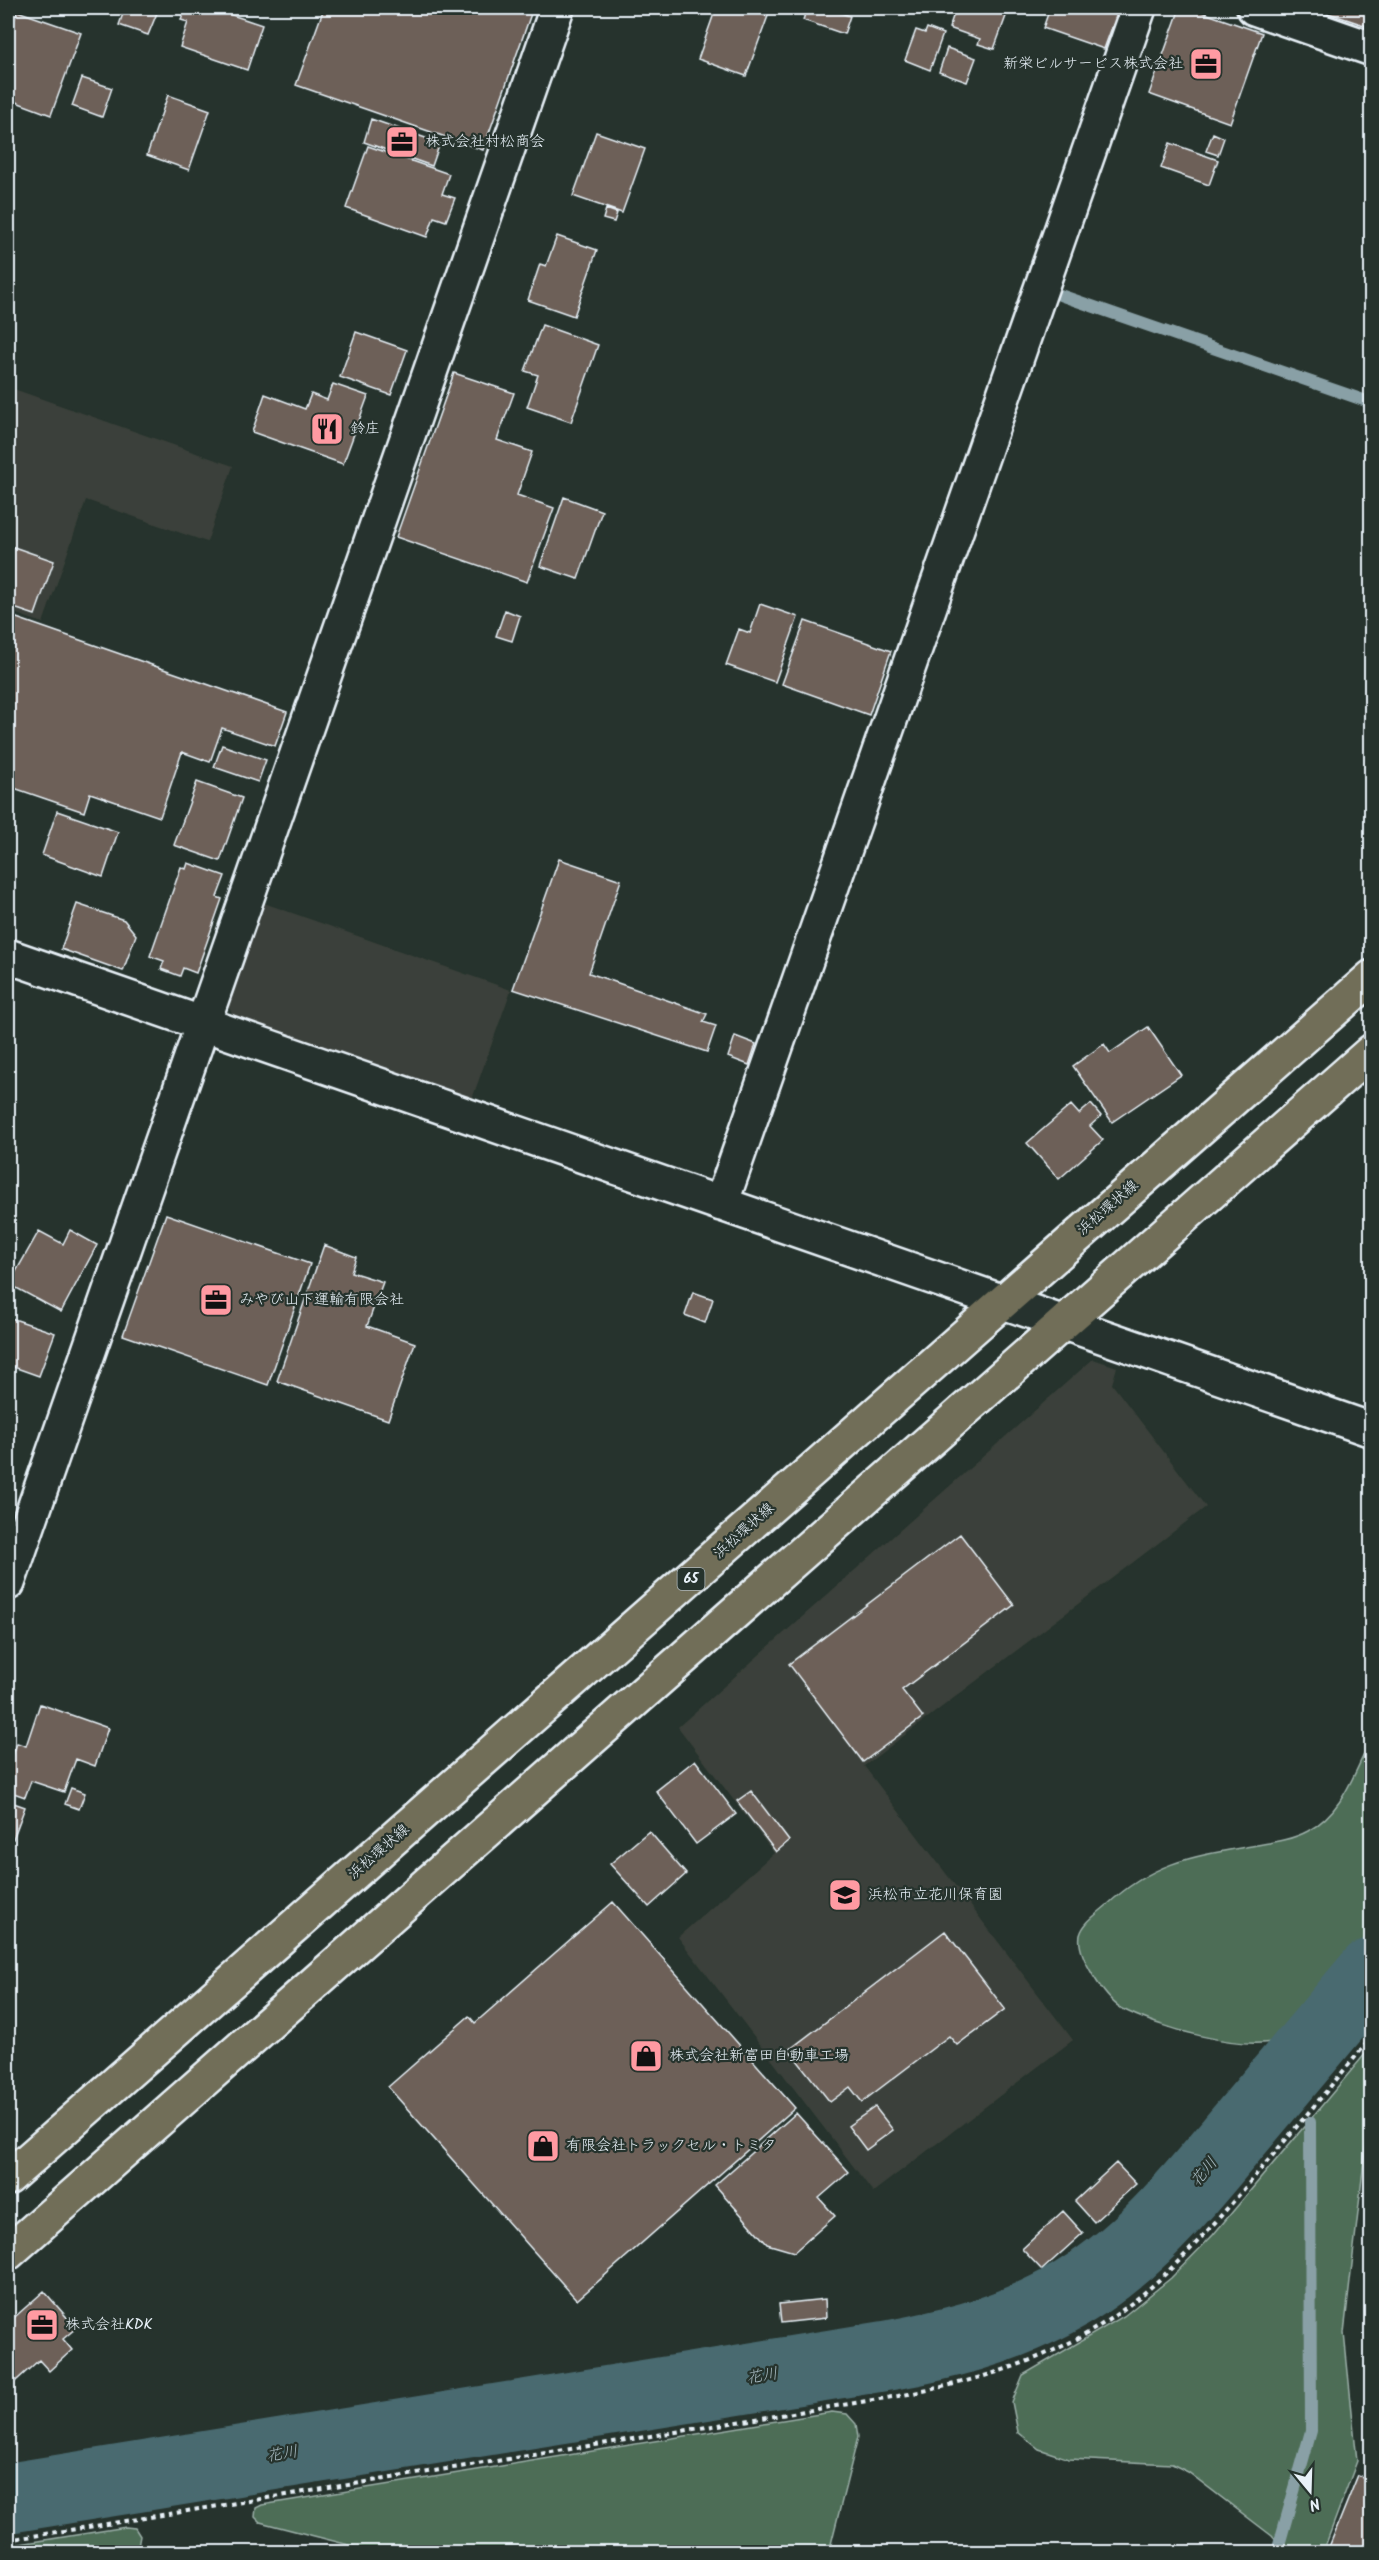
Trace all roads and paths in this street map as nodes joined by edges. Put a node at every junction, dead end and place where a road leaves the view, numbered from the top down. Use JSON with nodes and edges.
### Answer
{"nodes":[{"id":1,"x":557,"y":8,"type":"edge"},
{"id":2,"x":1139,"y":8,"type":"edge"},
{"id":3,"x":1254,"y":8,"type":"edge"},
{"id":4,"x":1371,"y":48,"type":"edge"},
{"id":5,"x":8,"y":956,"type":"edge"},
{"id":6,"x":1371,"y":976,"type":"edge"},
{"id":7,"x":202,"y":1024,"type":"junction"},
{"id":8,"x":1371,"y":1052,"type":"edge"},
{"id":9,"x":721,"y":1204,"type":"junction"},
{"id":10,"x":1001,"y":1302,"type":"junction"},
{"id":11,"x":1062,"y":1323,"type":"junction"},
{"id":12,"x":1371,"y":1430,"type":"edge"},
{"id":13,"x":8,"y":1583,"type":"edge"},
{"id":14,"x":1371,"y":2037,"type":"edge"},
{"id":15,"x":8,"y":2178,"type":"edge"},
{"id":16,"x":8,"y":2253,"type":"edge"},
{"id":17,"x":8,"y":2540,"type":"edge"}],
"edges":[{"from":1,"to":7,"type":"street"},
{"from":2,"to":9,"type":"street"},
{"from":3,"to":4,"type":"street"},
{"from":5,"to":7,"type":"street"},
{"from":6,"to":10,"type":"main road","name":"浜松環状線","number":"65"},
{"from":7,"to":9,"type":"street"},
{"from":7,"to":13,"type":"street"},
{"from":8,"to":11,"type":"main road"},
{"from":9,"to":10,"type":"street"},
{"from":10,"to":11,"type":"street"},
{"from":10,"to":15,"type":"main road","name":"浜松環状線","number":"65"},
{"from":11,"to":12,"type":"street"},
{"from":11,"to":16,"type":"main road"},
{"from":14,"to":17,"type":"path"}]}
